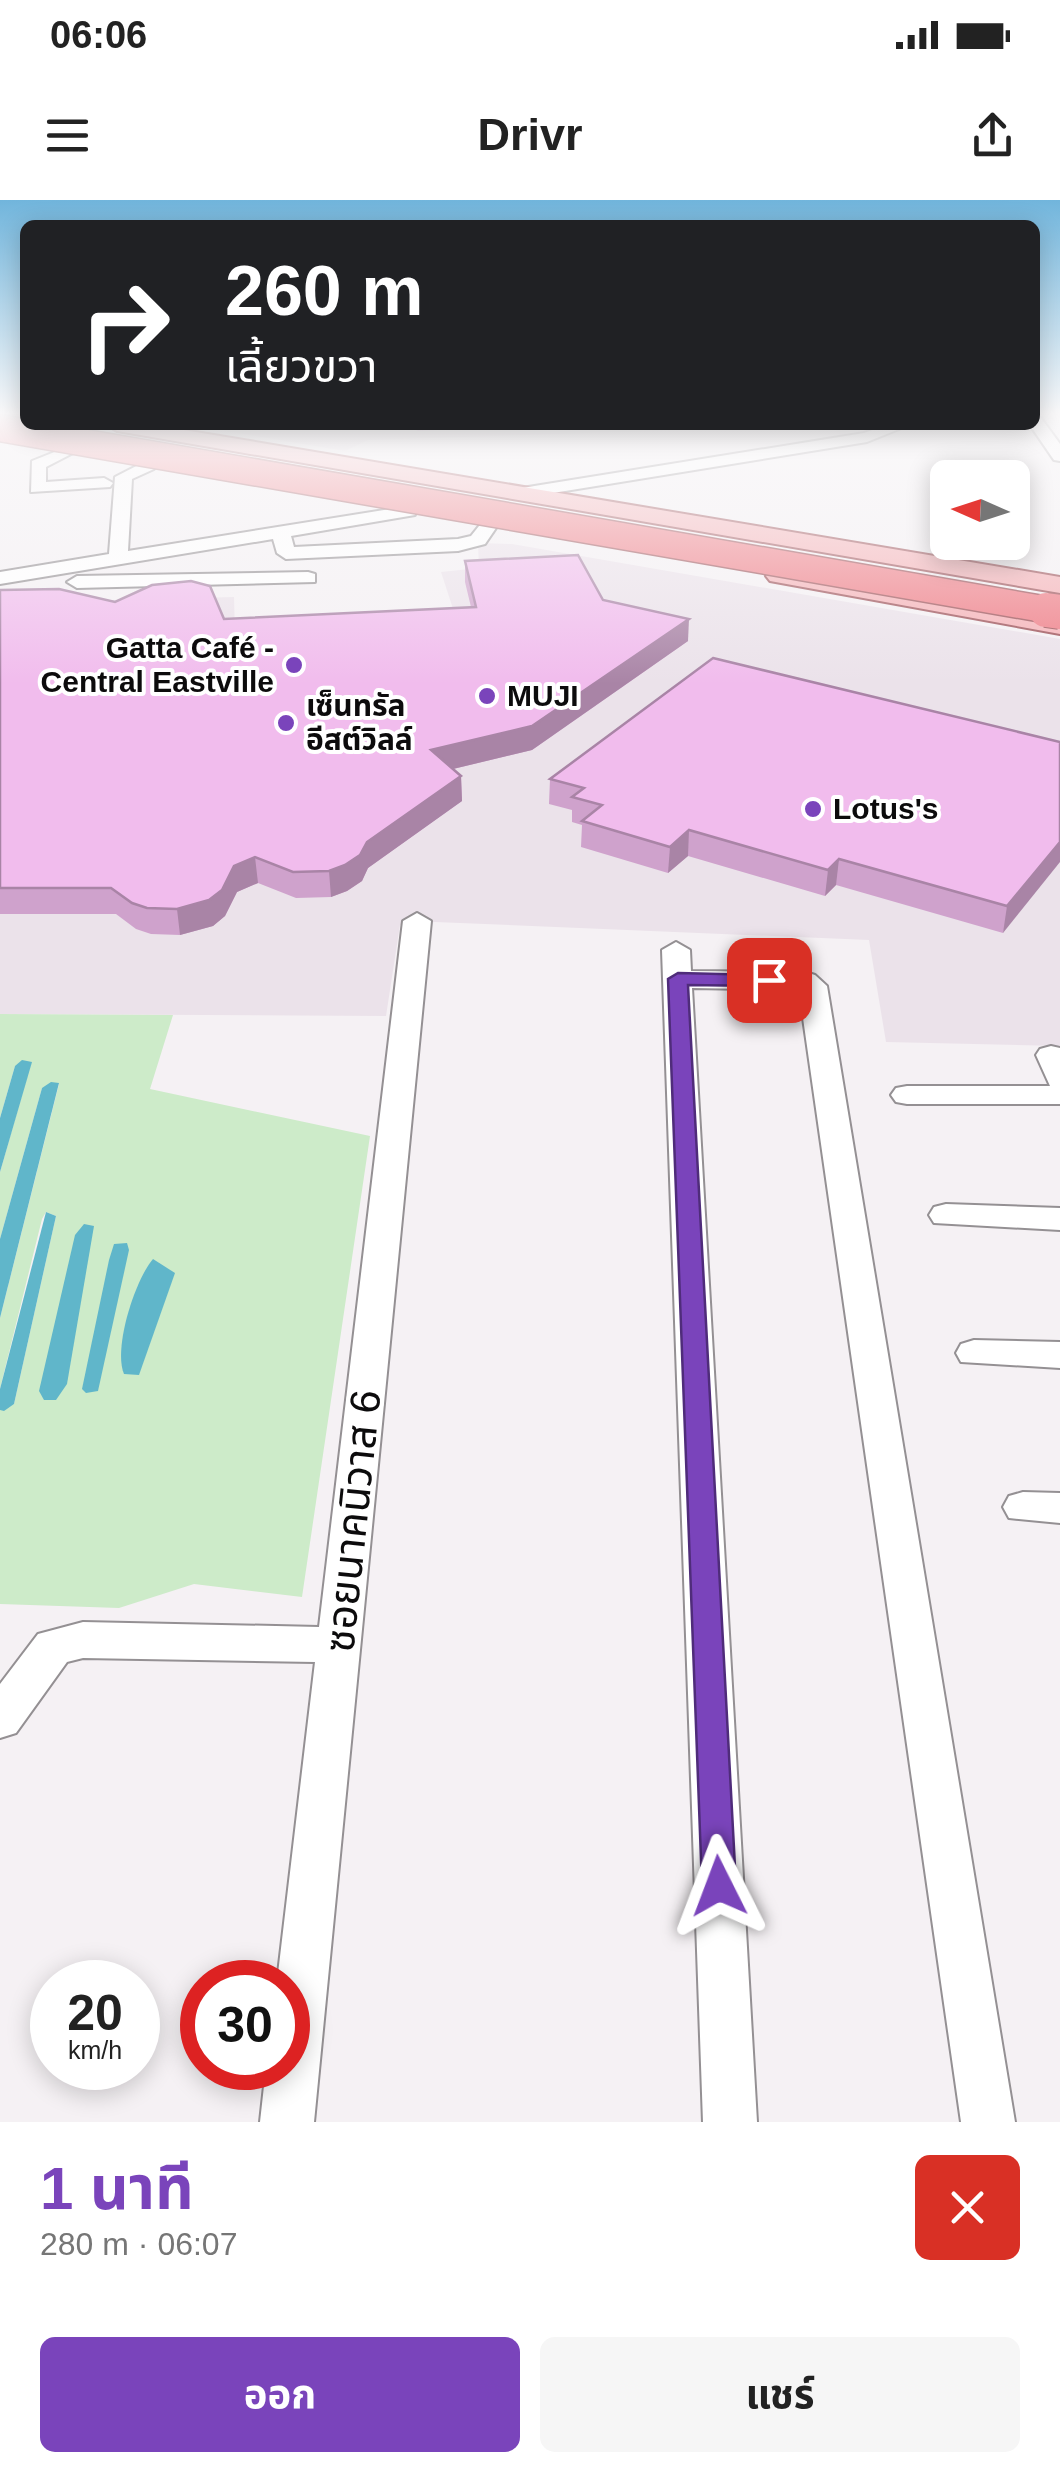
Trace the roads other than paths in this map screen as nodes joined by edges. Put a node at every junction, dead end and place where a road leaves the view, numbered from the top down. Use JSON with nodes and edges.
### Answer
{"nodes":[{"id":1,"x":122,"y":505,"type":"edge"},
{"id":2,"x":368,"y":505,"type":"edge"},
{"id":3,"x":442,"y":505,"type":"edge"},
{"id":4,"x":490,"y":505,"type":"edge"},
{"id":5,"x":590,"y":505,"type":"edge"},
{"id":6,"x":409,"y":512,"type":"junction"},
{"id":7,"x":489,"y":525,"type":"junction"},
{"id":8,"x":281,"y":532,"type":"junction"},
{"id":9,"x":118,"y":559,"type":"junction"},
{"id":10,"x":1010,"y":577,"type":"junction"},
{"id":11,"x":308,"y":578,"type":"dead end"},
{"id":12,"x":0,"y":580,"type":"edge"},
{"id":13,"x":1060,"y":585,"type":"edge"},
{"id":14,"x":1060,"y":594,"type":"edge"},
{"id":15,"x":1060,"y":612,"type":"edge"},
{"id":16,"x":990,"y":613,"type":"junction"},
{"id":17,"x":1060,"y":624,"type":"edge"},
{"id":18,"x":417,"y":921,"type":"dead end"},
{"id":19,"x":907,"y":1095,"type":"dead end"},
{"id":20,"x":1060,"y":1095,"type":"edge"},
{"id":21,"x":946,"y":1216,"type":"dead end"},
{"id":22,"x":1060,"y":1219,"type":"edge"},
{"id":23,"x":974,"y":1353,"type":"dead end"},
{"id":24,"x":1060,"y":1355,"type":"edge"},
{"id":25,"x":339,"y":1644,"type":"junction"},
{"id":26,"x":0,"y":1719,"type":"edge"},
{"id":27,"x":287,"y":2122,"type":"edge"},
{"id":28,"x":730,"y":2122,"type":"edge"},
{"id":29,"x":988,"y":2122,"type":"edge"}],
"edges":[{"from":1,"to":9,"type":"street"},
{"from":2,"to":6,"type":"main road"},
{"from":3,"to":15,"type":"highway","bridge":true},
{"from":4,"to":14,"type":"highway"},
{"from":5,"to":10,"type":"main road"},
{"from":6,"to":7,"type":"main road"},
{"from":6,"to":8,"type":"street"},
{"from":7,"to":8,"type":"street"},
{"from":7,"to":16,"type":"main road"},
{"from":8,"to":9,"type":"street"},
{"from":9,"to":12,"type":"street"},
{"from":10,"to":13,"type":"main road"},
{"from":10,"to":16,"type":"main road"},
{"from":11,"to":12,"type":"street"},
{"from":14,"to":17,"type":"main road"},
{"from":16,"to":17,"type":"main road"},
{"from":18,"to":25,"type":"street","name":"ซอยนาคนิวาส 6"},
{"from":19,"to":20,"type":"street"},
{"from":21,"to":22,"type":"street"},
{"from":23,"to":24,"type":"street"},
{"from":25,"to":26,"type":"street"},
{"from":25,"to":27,"type":"street","name":"ซอยนาคนิวาส 6"},
{"from":28,"to":29,"type":"street"}]}
